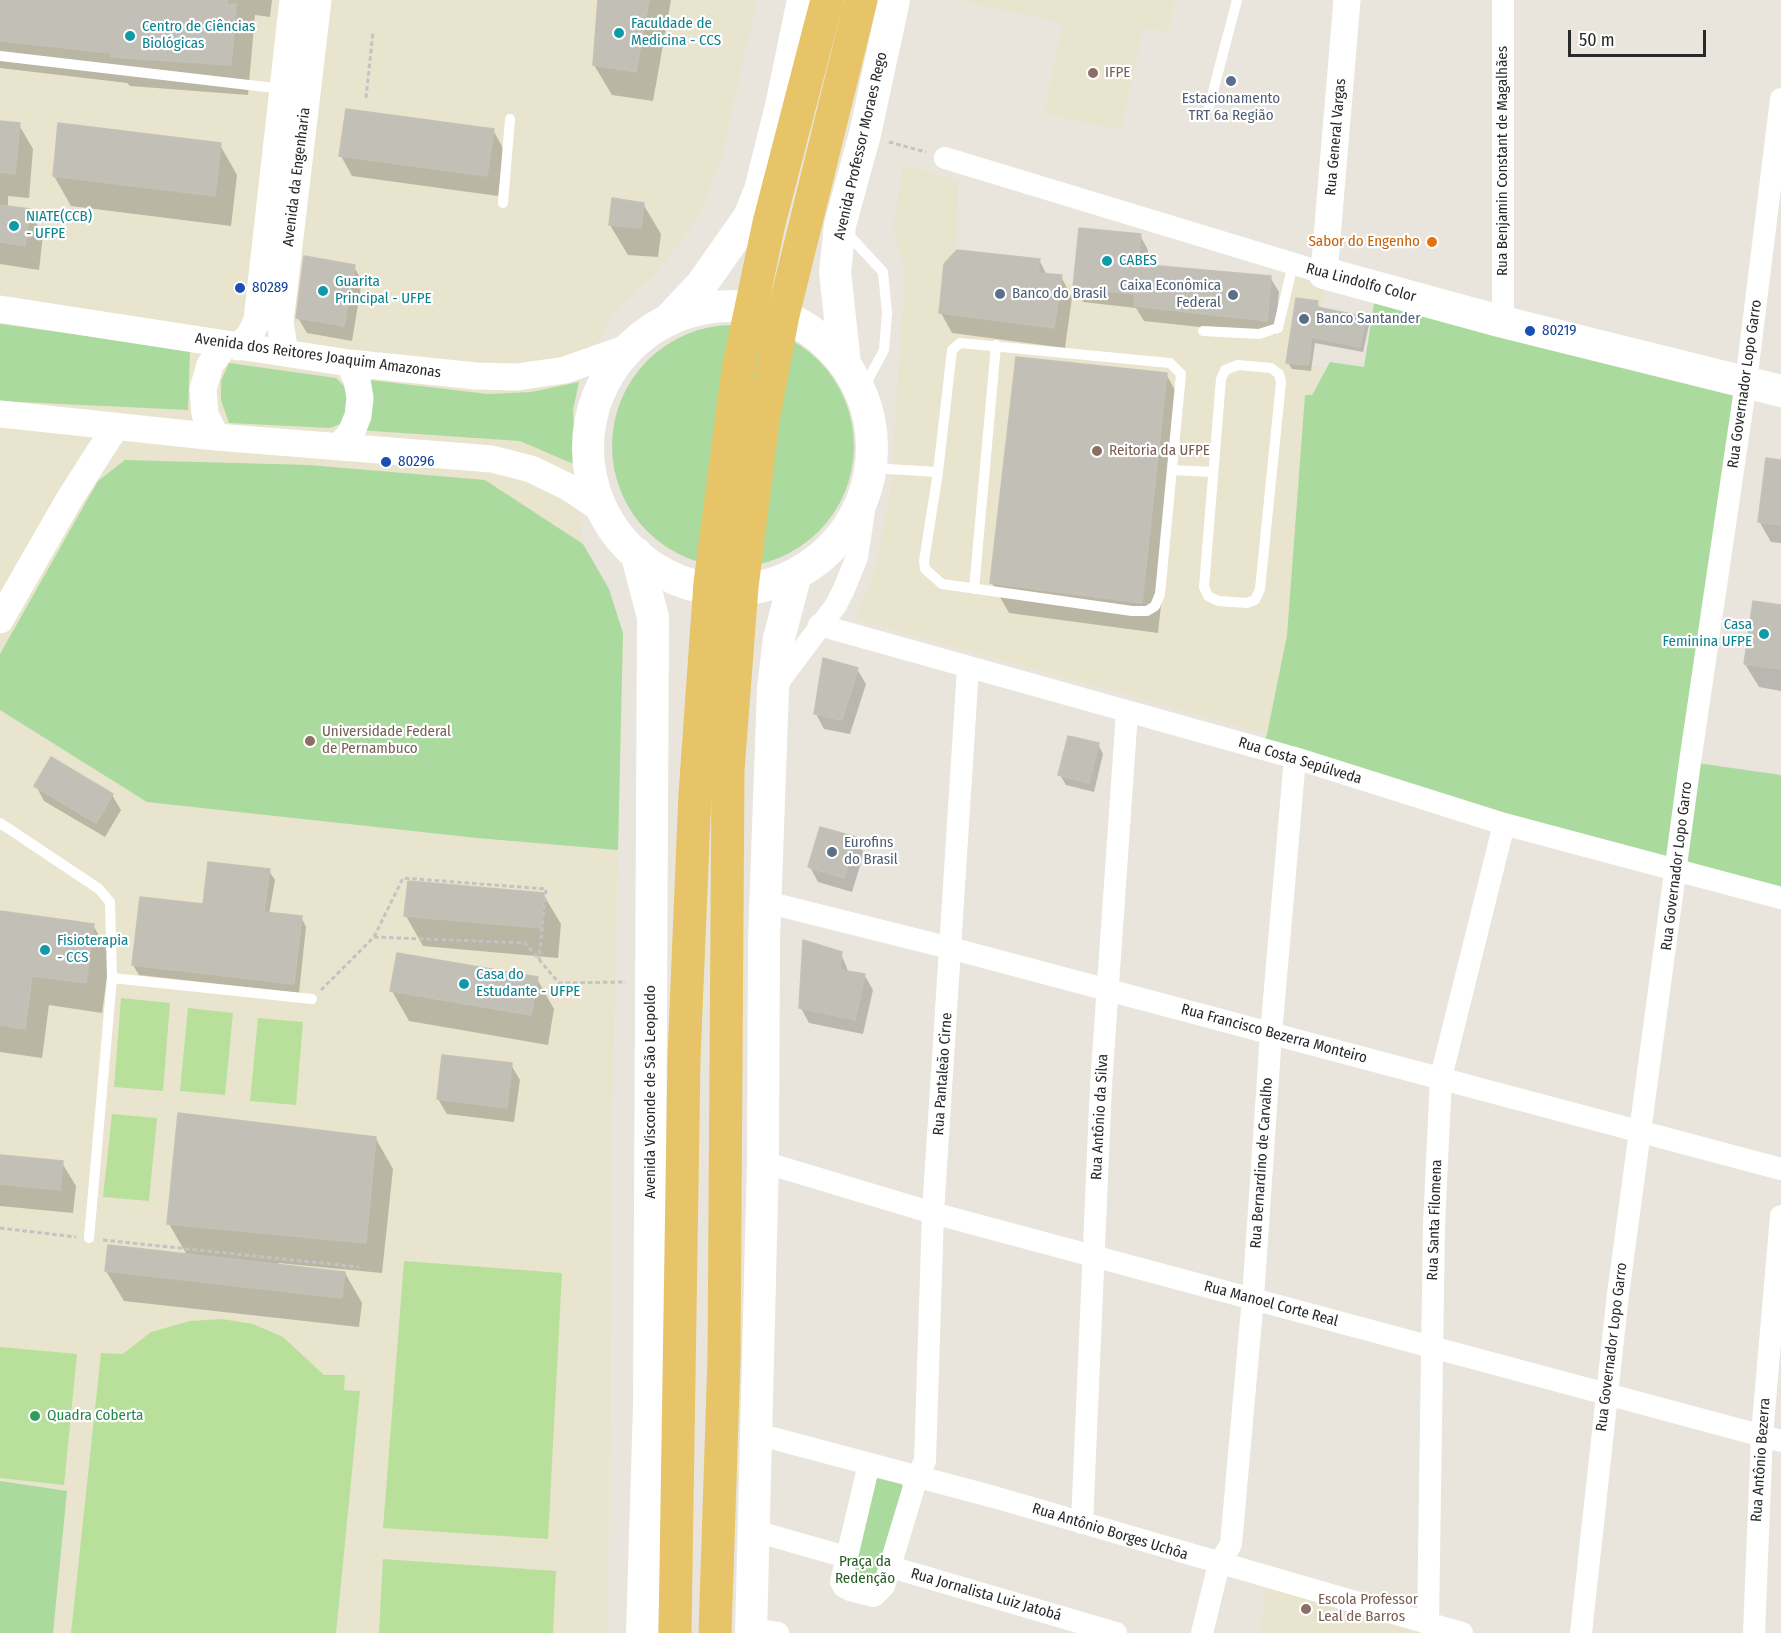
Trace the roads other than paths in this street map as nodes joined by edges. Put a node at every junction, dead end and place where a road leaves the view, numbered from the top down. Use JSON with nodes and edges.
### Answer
{"nodes":[{"id":1,"x":293,"y":0,"type":"edge"},
{"id":2,"x":318,"y":0,"type":"edge"},
{"id":3,"x":804,"y":0,"type":"edge"},
{"id":4,"x":826,"y":0,"type":"edge"},
{"id":5,"x":861,"y":0,"type":"edge"},
{"id":6,"x":894,"y":0,"type":"edge"},
{"id":7,"x":1236,"y":0,"type":"edge"},
{"id":8,"x":1347,"y":0,"type":"edge"},
{"id":9,"x":1503,"y":0,"type":"edge"},
{"id":10,"x":0,"y":56,"type":"edge"},
{"id":11,"x":283,"y":89,"type":"junction"},
{"id":12,"x":1781,"y":99,"type":"edge"},
{"id":13,"x":1209,"y":107,"type":"dead end"},
{"id":14,"x":510,"y":120,"type":"dead end"},
{"id":15,"x":945,"y":158,"type":"road end"},
{"id":16,"x":1777,"y":171,"type":"edge"},
{"id":17,"x":503,"y":203,"type":"dead end"},
{"id":18,"x":840,"y":225,"type":"junction"},
{"id":19,"x":1293,"y":264,"type":"junction"},
{"id":20,"x":1324,"y":273,"type":"junction"},
{"id":21,"x":0,"y":309,"type":"edge"},
{"id":22,"x":668,"y":320,"type":"junction"},
{"id":23,"x":1503,"y":322,"type":"junction"},
{"id":24,"x":1203,"y":331,"type":"dead end"},
{"id":25,"x":996,"y":345,"type":"junction"},
{"id":26,"x":231,"y":346,"type":"junction"},
{"id":27,"x":633,"y":346,"type":"junction"},
{"id":28,"x":285,"y":353,"type":"junction"},
{"id":29,"x":349,"y":363,"type":"junction"},
{"id":30,"x":845,"y":364,"type":"junction"},
{"id":31,"x":1746,"y":382,"type":"junction"},
{"id":32,"x":861,"y":391,"type":"junction"},
{"id":33,"x":1781,"y":392,"type":"edge"},
{"id":34,"x":0,"y":414,"type":"edge"},
{"id":35,"x":116,"y":426,"type":"junction"},
{"id":36,"x":216,"y":436,"type":"junction"},
{"id":37,"x":339,"y":447,"type":"junction"},
{"id":38,"x":1173,"y":470,"type":"junction"},
{"id":39,"x":938,"y":472,"type":"junction"},
{"id":40,"x":1212,"y":472,"type":"junction"},
{"id":41,"x":869,"y":476,"type":"junction"},
{"id":42,"x":604,"y":511,"type":"junction"},
{"id":43,"x":636,"y":553,"type":"junction"},
{"id":44,"x":796,"y":574,"type":"junction"},
{"id":45,"x":974,"y":589,"type":"junction"},
{"id":46,"x":0,"y":620,"type":"edge"},
{"id":47,"x":819,"y":625,"type":"junction"},
{"id":48,"x":968,"y":668,"type":"junction"},
{"id":49,"x":773,"y":690,"type":"junction"},
{"id":50,"x":1127,"y":712,"type":"junction"},
{"id":51,"x":1295,"y":758,"type":"junction"},
{"id":52,"x":0,"y":823,"type":"edge"},
{"id":53,"x":1504,"y":824,"type":"junction"},
{"id":54,"x":1677,"y":868,"type":"junction"},
{"id":55,"x":1781,"y":898,"type":"edge"},
{"id":56,"x":766,"y":902,"type":"junction"},
{"id":57,"x":950,"y":948,"type":"junction"},
{"id":58,"x":112,"y":978,"type":"junction"},
{"id":59,"x":1108,"y":989,"type":"junction"},
{"id":60,"x":312,"y":999,"type":"road end"},
{"id":61,"x":1271,"y":1034,"type":"junction"},
{"id":62,"x":1441,"y":1077,"type":"junction"},
{"id":63,"x":1641,"y":1133,"type":"junction"},
{"id":64,"x":763,"y":1162,"type":"junction"},
{"id":65,"x":1781,"y":1169,"type":"edge"},
{"id":66,"x":933,"y":1213,"type":"junction"},
{"id":67,"x":1781,"y":1216,"type":"edge"},
{"id":68,"x":89,"y":1238,"type":"road end"},
{"id":69,"x":1092,"y":1256,"type":"junction"},
{"id":70,"x":1253,"y":1298,"type":"junction"},
{"id":71,"x":1432,"y":1347,"type":"junction"},
{"id":72,"x":1606,"y":1395,"type":"junction"},
{"id":73,"x":757,"y":1434,"type":"junction"},
{"id":74,"x":1772,"y":1438,"type":"edge"},
{"id":75,"x":869,"y":1464,"type":"junction"},
{"id":76,"x":917,"y":1477,"type":"junction"},
{"id":77,"x":1082,"y":1522,"type":"junction"},
{"id":78,"x":755,"y":1531,"type":"junction"},
{"id":79,"x":846,"y":1557,"type":"junction"},
{"id":80,"x":1219,"y":1564,"type":"junction"},
{"id":81,"x":891,"y":1567,"type":"junction"},
{"id":82,"x":1428,"y":1624,"type":"junction"},
{"id":83,"x":760,"y":1632,"type":"edge"},
{"id":84,"x":642,"y":1633,"type":"edge"},
{"id":85,"x":675,"y":1633,"type":"edge"},
{"id":86,"x":715,"y":1633,"type":"edge"},
{"id":87,"x":1116,"y":1633,"type":"edge"},
{"id":88,"x":1202,"y":1633,"type":"edge"},
{"id":89,"x":1462,"y":1633,"type":"edge"},
{"id":90,"x":1581,"y":1633,"type":"edge"},
{"id":91,"x":1754,"y":1633,"type":"edge"}],
"edges":[{"from":1,"to":11,"type":"street","name":"Avenida da Engenharia"},
{"from":2,"to":28,"type":"street","name":"Avenida da Engenharia"},
{"from":3,"to":22,"type":"main road"},
{"from":4,"to":85,"type":"highway","name":"Avenida Visconde de São Leopoldo"},
{"from":5,"to":86,"type":"highway"},
{"from":6,"to":18,"type":"main road","name":"Avenida Professor Moraes Rego"},
{"from":7,"to":13,"type":"lane"},
{"from":8,"to":20,"type":"street","name":"Rua General Vargas"},
{"from":9,"to":23,"type":"street","name":"Rua Benjamin Constant de Magalhães"},
{"from":10,"to":11,"type":"lane"},
{"from":11,"to":26,"type":"street","name":"Avenida da Engenharia"},
{"from":12,"to":16,"type":"street","name":"Rua Governador Lopo Garro"},
{"from":14,"to":17,"type":"lane"},
{"from":15,"to":19,"type":"street","name":"Rua Lindolfo Color"},
{"from":16,"to":31,"type":"street","name":"Rua Governador Lopo Garro"},
{"from":18,"to":30,"type":"main road","name":"Avenida Professor Moraes Rego"},
{"from":18,"to":32,"type":"lane"},
{"from":19,"to":20,"type":"street","name":"Rua Lindolfo Color"},
{"from":19,"to":24,"type":"lane"},
{"from":20,"to":23,"type":"main road","name":"Rua Lindolfo Color"},
{"from":21,"to":26,"type":"street","name":"Avenida dos Reitores Joaquim Amazonas"},
{"from":22,"to":27,"type":"main road"},
{"from":22,"to":30,"type":"main road"},
{"from":23,"to":31,"type":"main road","name":"Rua Lindolfo Color"},
{"from":25,"to":38,"type":"lane"},
{"from":25,"to":39,"type":"lane"},
{"from":25,"to":45,"type":"lane"},
{"from":26,"to":28,"type":"street","name":"Avenida dos Reitores Joaquim Amazonas"},
{"from":26,"to":36,"type":"street","name":"Avenida da Engenharia"},
{"from":27,"to":29,"type":"street","name":"Avenida dos Reitores Joaquim Amazonas"},
{"from":27,"to":42,"type":"main road"},
{"from":28,"to":29,"type":"street","name":"Avenida dos Reitores Joaquim Amazonas"},
{"from":29,"to":37,"type":"street"},
{"from":30,"to":32,"type":"main road"},
{"from":31,"to":33,"type":"main road","name":"Rua Lindolfo Color"},
{"from":31,"to":54,"type":"street","name":"Rua Governador Lopo Garro"},
{"from":32,"to":41,"type":"main road"},
{"from":34,"to":35,"type":"street"},
{"from":35,"to":36,"type":"street"},
{"from":35,"to":46,"type":"street"},
{"from":36,"to":37,"type":"street"},
{"from":37,"to":42,"type":"street"},
{"from":38,"to":40,"type":"lane"},
{"from":38,"to":45,"type":"lane"},
{"from":39,"to":41,"type":"lane"},
{"from":39,"to":45,"type":"lane"},
{"from":40,"to":40,"type":"lane"},
{"from":41,"to":44,"type":"main road"},
{"from":41,"to":47,"type":"street"},
{"from":42,"to":43,"type":"main road"},
{"from":43,"to":44,"type":"main road"},
{"from":43,"to":84,"type":"main road","name":"Avenida Visconde de São Leopoldo"},
{"from":44,"to":49,"type":"main road"},
{"from":47,"to":48,"type":"street","name":"Rua Costa Sepúlveda"},
{"from":47,"to":49,"type":"street"},
{"from":48,"to":50,"type":"street","name":"Rua Costa Sepúlveda"},
{"from":48,"to":57,"type":"street","name":"Rua Pantaleão Cirne"},
{"from":49,"to":56,"type":"main road"},
{"from":50,"to":51,"type":"street","name":"Rua Costa Sepúlveda"},
{"from":50,"to":59,"type":"street","name":"Rua Antônio da Silva"},
{"from":51,"to":53,"type":"street","name":"Rua Costa Sepúlveda"},
{"from":51,"to":61,"type":"street","name":"Rua Bernardino de Carvalho"},
{"from":52,"to":58,"type":"lane"},
{"from":53,"to":54,"type":"street","name":"Rua Costa Sepúlveda"},
{"from":53,"to":62,"type":"street","name":"Rua Santa Filomena"},
{"from":54,"to":55,"type":"street","name":"Rua Costa Sepúlveda"},
{"from":54,"to":63,"type":"street","name":"Rua Governador Lopo Garro"},
{"from":56,"to":57,"type":"street","name":"Rua Francisco Bezerra Monteiro"},
{"from":56,"to":64,"type":"main road"},
{"from":57,"to":59,"type":"street","name":"Rua Francisco Bezerra Monteiro"},
{"from":57,"to":66,"type":"street","name":"Rua Pantaleão Cirne"},
{"from":58,"to":60,"type":"lane"},
{"from":58,"to":68,"type":"lane"},
{"from":59,"to":61,"type":"street","name":"Rua Francisco Bezerra Monteiro"},
{"from":59,"to":69,"type":"street","name":"Rua Antônio da Silva"},
{"from":61,"to":62,"type":"street","name":"Rua Francisco Bezerra Monteiro"},
{"from":61,"to":70,"type":"street","name":"Rua Bernardino de Carvalho"},
{"from":62,"to":63,"type":"street","name":"Rua Francisco Bezerra Monteiro"},
{"from":62,"to":71,"type":"street","name":"Rua Santa Filomena"},
{"from":63,"to":65,"type":"street","name":"Rua Francisco Bezerra Monteiro"},
{"from":63,"to":72,"type":"street","name":"Rua Governador Lopo Garro"},
{"from":64,"to":66,"type":"street","name":"Rua Manoel Corte Real"},
{"from":64,"to":73,"type":"main road"},
{"from":66,"to":69,"type":"street","name":"Rua Manoel Corte Real"},
{"from":66,"to":76,"type":"street","name":"Rua Pantaleão Cirne"},
{"from":67,"to":74,"type":"street","name":"Rua Antônio Bezerra"},
{"from":69,"to":70,"type":"street","name":"Rua Manoel Corte Real"},
{"from":69,"to":77,"type":"street","name":"Rua Antônio da Silva"},
{"from":70,"to":71,"type":"street","name":"Rua Manoel Corte Real"},
{"from":70,"to":80,"type":"street","name":"Rua Bernardino de Carvalho"},
{"from":71,"to":72,"type":"street","name":"Rua Manoel Corte Real"},
{"from":71,"to":82,"type":"street","name":"Rua Santa Filomena"},
{"from":72,"to":74,"type":"street","name":"Rua Manoel Corte Real"},
{"from":72,"to":90,"type":"street","name":"Rua Governador Lopo Garro"},
{"from":73,"to":75,"type":"street","name":"Rua Antônio Borges Uchôa"},
{"from":73,"to":78,"type":"main road"},
{"from":74,"to":91,"type":"street","name":"Rua Antônio Bezerra"},
{"from":75,"to":76,"type":"street","name":"Rua Antônio Borges Uchôa"},
{"from":75,"to":79,"type":"street"},
{"from":76,"to":77,"type":"street","name":"Rua Antônio Borges Uchôa"},
{"from":76,"to":81,"type":"street","name":"Rua Pantaleão Cirne"},
{"from":77,"to":80,"type":"street","name":"Rua Antônio Borges Uchôa"},
{"from":78,"to":79,"type":"street"},
{"from":78,"to":83,"type":"main road"},
{"from":79,"to":81,"type":"street","name":"Rua Pantaleão Cirne"},
{"from":80,"to":82,"type":"street","name":"Rua Antônio Borges Uchôa"},
{"from":80,"to":88,"type":"street","name":"Rua Bernardino de Carvalho"},
{"from":81,"to":87,"type":"street","name":"Rua Jornalista Luiz Jatobá"},
{"from":82,"to":89,"type":"street","name":"Rua Antônio Borges Uchôa"}]}
